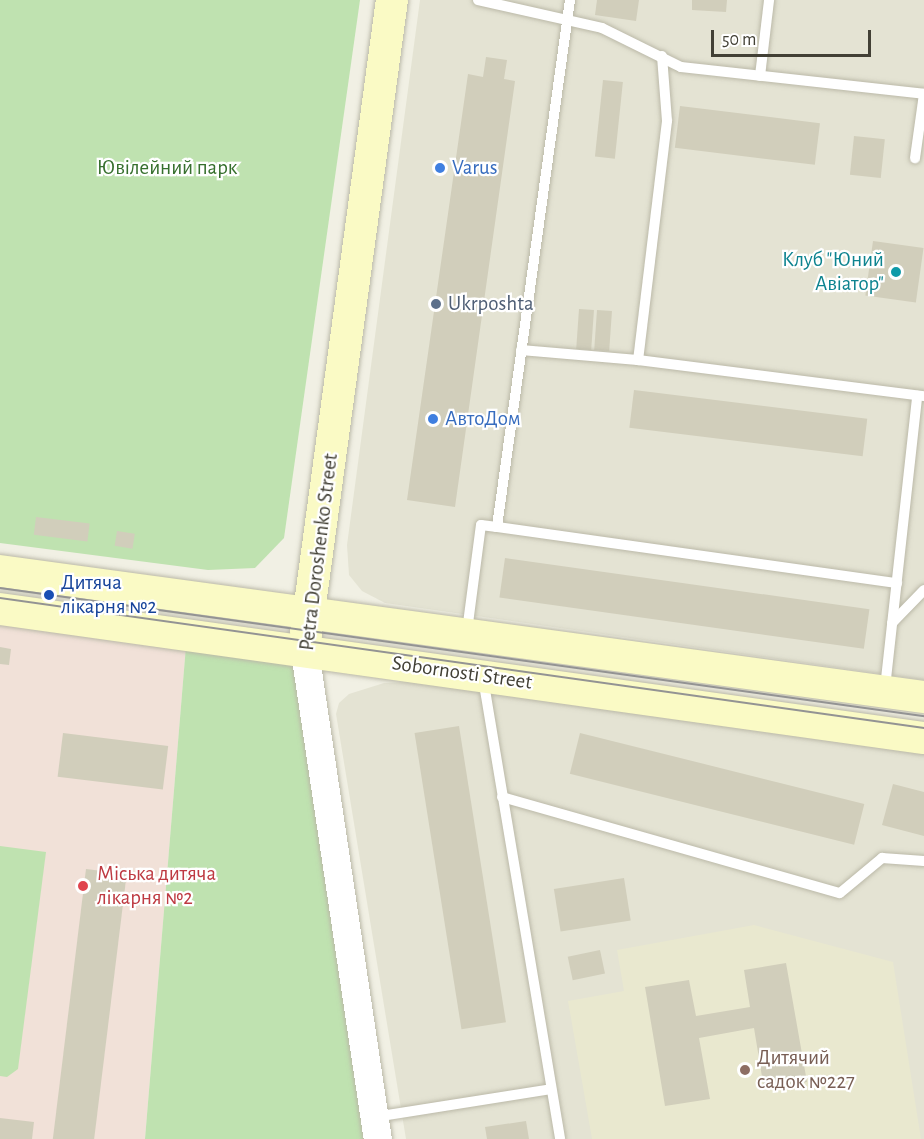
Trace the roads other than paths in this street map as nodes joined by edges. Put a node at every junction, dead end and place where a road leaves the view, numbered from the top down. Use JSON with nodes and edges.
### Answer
{"nodes":[{"id":1,"x":392,"y":0,"type":"edge"},
{"id":2,"x":478,"y":0,"type":"edge"},
{"id":3,"x":570,"y":0,"type":"edge"},
{"id":4,"x":769,"y":0,"type":"edge"},
{"id":5,"x":568,"y":20,"type":"junction"},
{"id":6,"x":662,"y":56,"type":"junction"},
{"id":7,"x":760,"y":76,"type":"junction"},
{"id":8,"x":924,"y":94,"type":"edge"},
{"id":9,"x":915,"y":158,"type":"dead end"},
{"id":10,"x":521,"y":350,"type":"junction"},
{"id":11,"x":638,"y":360,"type":"junction"},
{"id":12,"x":921,"y":396,"type":"edge"},
{"id":13,"x":496,"y":527,"type":"junction"},
{"id":14,"x":0,"y":571,"type":"edge"},
{"id":15,"x":897,"y":583,"type":"junction"},
{"id":16,"x":924,"y":590,"type":"edge"},
{"id":17,"x":0,"y":609,"type":"edge"},
{"id":18,"x":309,"y":613,"type":"junction"},
{"id":19,"x":892,"y":623,"type":"junction"},
{"id":20,"x":467,"y":634,"type":"junction"},
{"id":21,"x":305,"y":652,"type":"junction"},
{"id":22,"x":483,"y":675,"type":"junction"},
{"id":23,"x":885,"y":691,"type":"junction"},
{"id":24,"x":924,"y":697,"type":"edge"},
{"id":25,"x":924,"y":738,"type":"edge"},
{"id":26,"x":502,"y":797,"type":"junction"},
{"id":27,"x":924,"y":861,"type":"edge"},
{"id":28,"x":551,"y":1089,"type":"junction"},
{"id":29,"x":377,"y":1128,"type":"edge"},
{"id":30,"x":560,"y":1139,"type":"edge"}],
"edges":[{"from":1,"to":18,"type":"main road","name":"Petra Doroshenko Street"},
{"from":2,"to":5,"type":"lane"},
{"from":3,"to":5,"type":"lane"},
{"from":4,"to":7,"type":"lane"},
{"from":5,"to":6,"type":"lane"},
{"from":5,"to":10,"type":"lane"},
{"from":6,"to":7,"type":"lane"},
{"from":6,"to":11,"type":"lane"},
{"from":7,"to":8,"type":"lane"},
{"from":8,"to":9,"type":"lane"},
{"from":10,"to":11,"type":"lane"},
{"from":10,"to":13,"type":"lane"},
{"from":11,"to":12,"type":"lane"},
{"from":12,"to":15,"type":"lane"},
{"from":13,"to":15,"type":"lane"},
{"from":13,"to":20,"type":"lane"},
{"from":14,"to":18,"type":"main road","name":"Sobornosti Street"},
{"from":15,"to":19,"type":"lane"},
{"from":16,"to":19,"type":"lane"},
{"from":17,"to":21,"type":"main road","name":"Sobornosti Street"},
{"from":18,"to":20,"type":"main road","name":"Sobornosti Street"},
{"from":18,"to":21,"type":"main road","name":"Petra Doroshenko Street"},
{"from":19,"to":23,"type":"lane"},
{"from":20,"to":23,"type":"main road","name":"Sobornosti Street"},
{"from":21,"to":22,"type":"main road","name":"Sobornosti Street"},
{"from":21,"to":29,"type":"street","name":"Petra Doroshenko Street"},
{"from":22,"to":25,"type":"main road","name":"Sobornosti Street"},
{"from":22,"to":26,"type":"lane"},
{"from":23,"to":24,"type":"main road","name":"Sobornosti Street"},
{"from":26,"to":27,"type":"lane"},
{"from":26,"to":28,"type":"lane"},
{"from":28,"to":29,"type":"lane"},
{"from":28,"to":30,"type":"lane"}]}
